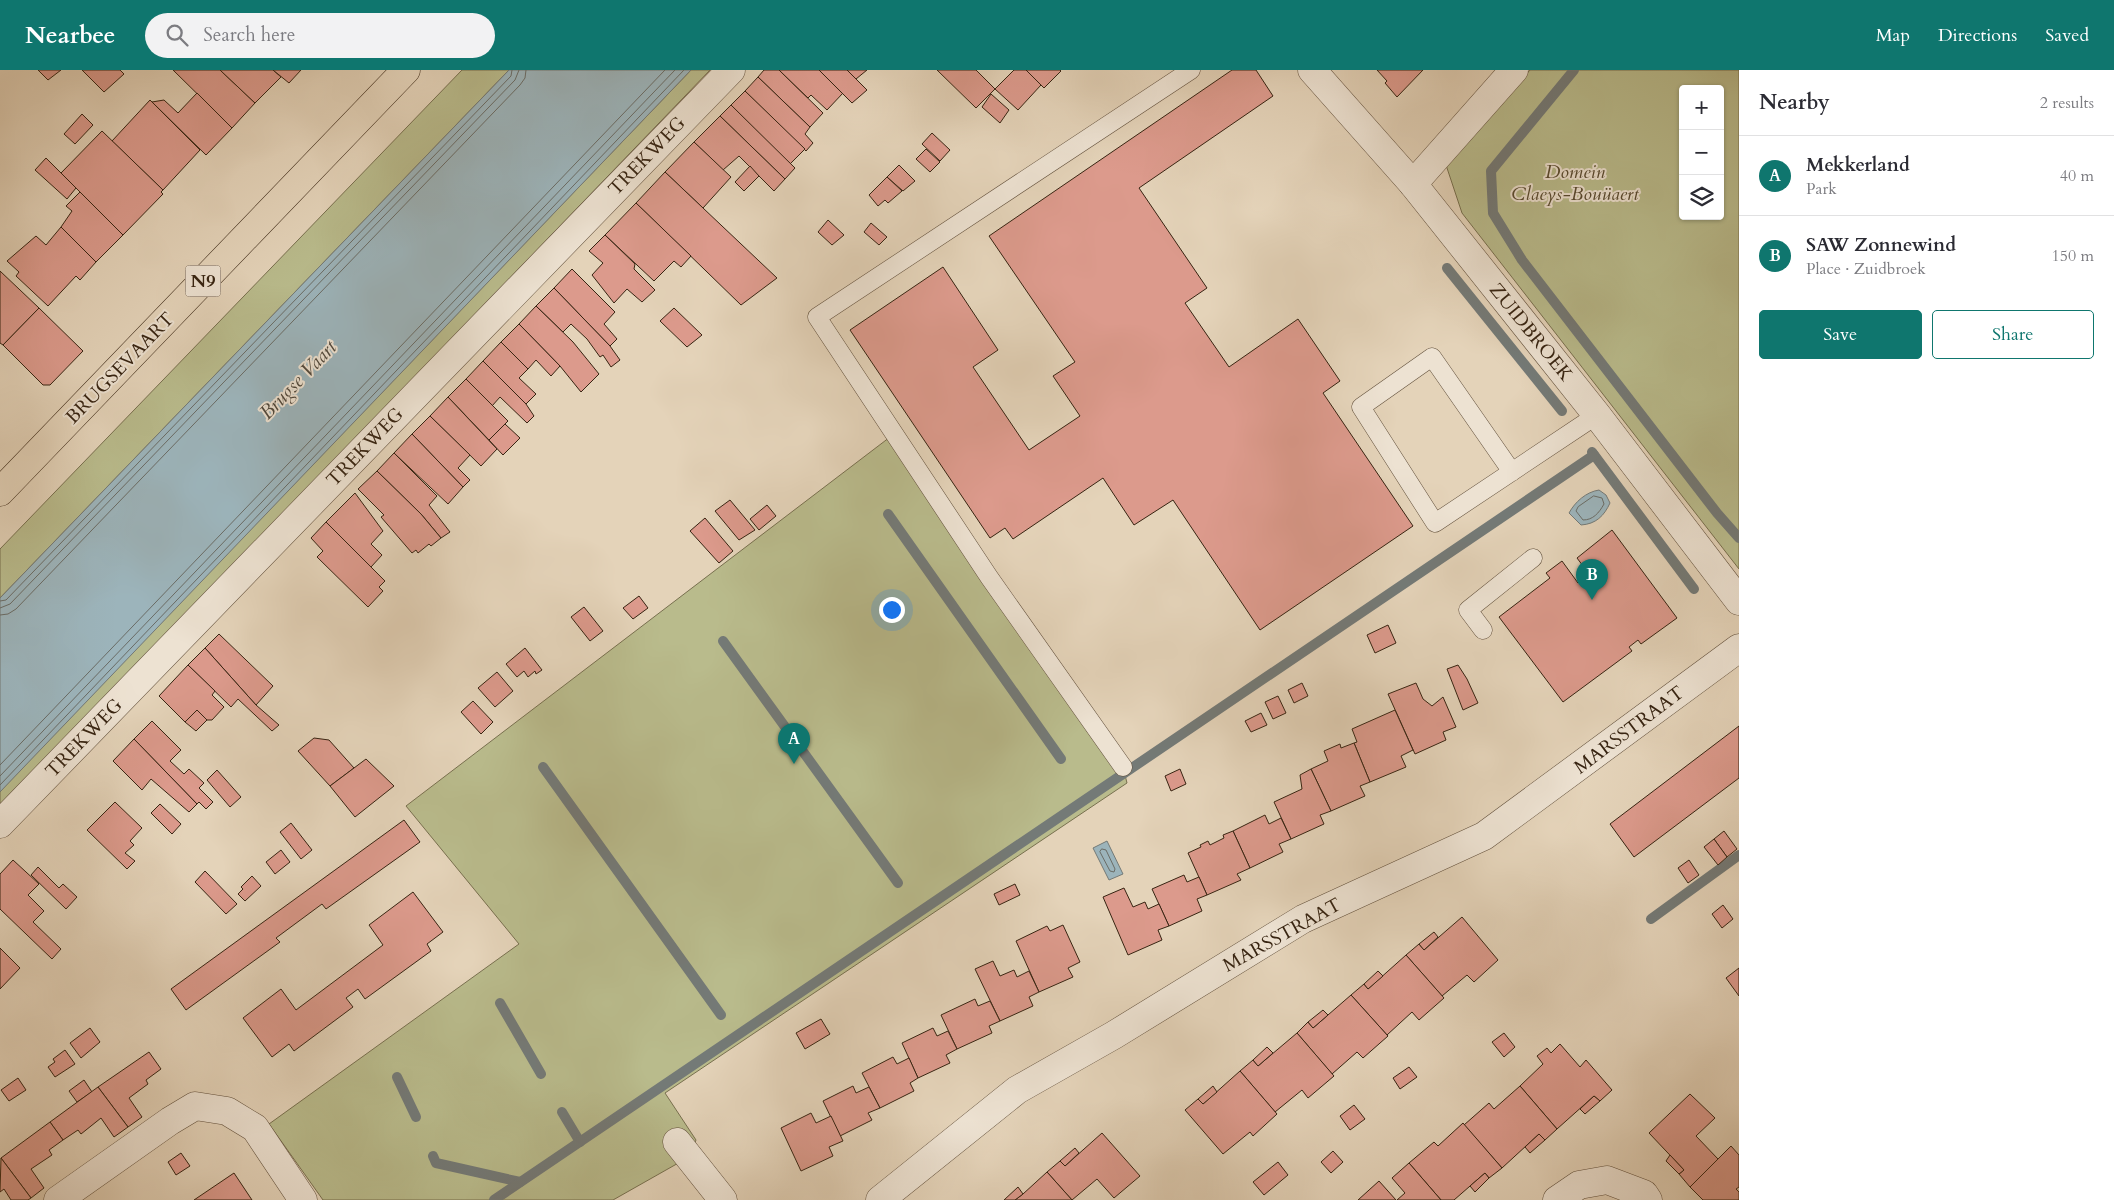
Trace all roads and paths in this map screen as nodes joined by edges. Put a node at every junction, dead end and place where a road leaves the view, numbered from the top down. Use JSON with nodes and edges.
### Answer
{"nodes":[{"id":1,"x":406,"y":70,"type":"edge"},
{"id":2,"x":731,"y":70,"type":"edge"},
{"id":3,"x":1190,"y":70,"type":"edge"},
{"id":4,"x":1312,"y":70,"type":"edge"},
{"id":5,"x":1514,"y":70,"type":"edge"},
{"id":6,"x":1413,"y":184,"type":"junction"},
{"id":7,"x":1597,"y":415,"type":"junction"},
{"id":8,"x":1512,"y":472,"type":"junction"},
{"id":9,"x":0,"y":492,"type":"edge"},
{"id":10,"x":1533,"y":558,"type":"dead end"},
{"id":11,"x":1739,"y":601,"type":"edge"},
{"id":12,"x":1483,"y":630,"type":"dead end"},
{"id":13,"x":1739,"y":648,"type":"edge"},
{"id":14,"x":1123,"y":767,"type":"dead end"},
{"id":15,"x":0,"y":824,"type":"edge"},
{"id":16,"x":677,"y":1142,"type":"dead end"},
{"id":17,"x":58,"y":1200,"type":"edge"},
{"id":18,"x":303,"y":1200,"type":"edge"},
{"id":19,"x":723,"y":1200,"type":"edge"},
{"id":20,"x":880,"y":1200,"type":"edge"},
{"id":21,"x":1557,"y":1200,"type":"edge"},
{"id":22,"x":1648,"y":1200,"type":"edge"}],
"edges":[{"from":1,"to":9,"type":"main road","name":"BRUGSEVAART","number":"N9"},
{"from":2,"to":15,"type":"street","name":"TREKWEG"},
{"from":3,"to":14,"type":"lane"},
{"from":4,"to":6,"type":"street","name":"ZUIDBROEK"},
{"from":5,"to":6,"type":"street"},
{"from":6,"to":7,"type":"street","name":"ZUIDBROEK"},
{"from":7,"to":8,"type":"lane"},
{"from":7,"to":11,"type":"street","name":"ZUIDBROEK"},
{"from":8,"to":8,"type":"lane"},
{"from":10,"to":12,"type":"lane"},
{"from":13,"to":20,"type":"street","name":"MARSSTRAAT"},
{"from":16,"to":19,"type":"street"},
{"from":17,"to":18,"type":"street"},
{"from":21,"to":22,"type":"street"}]}
